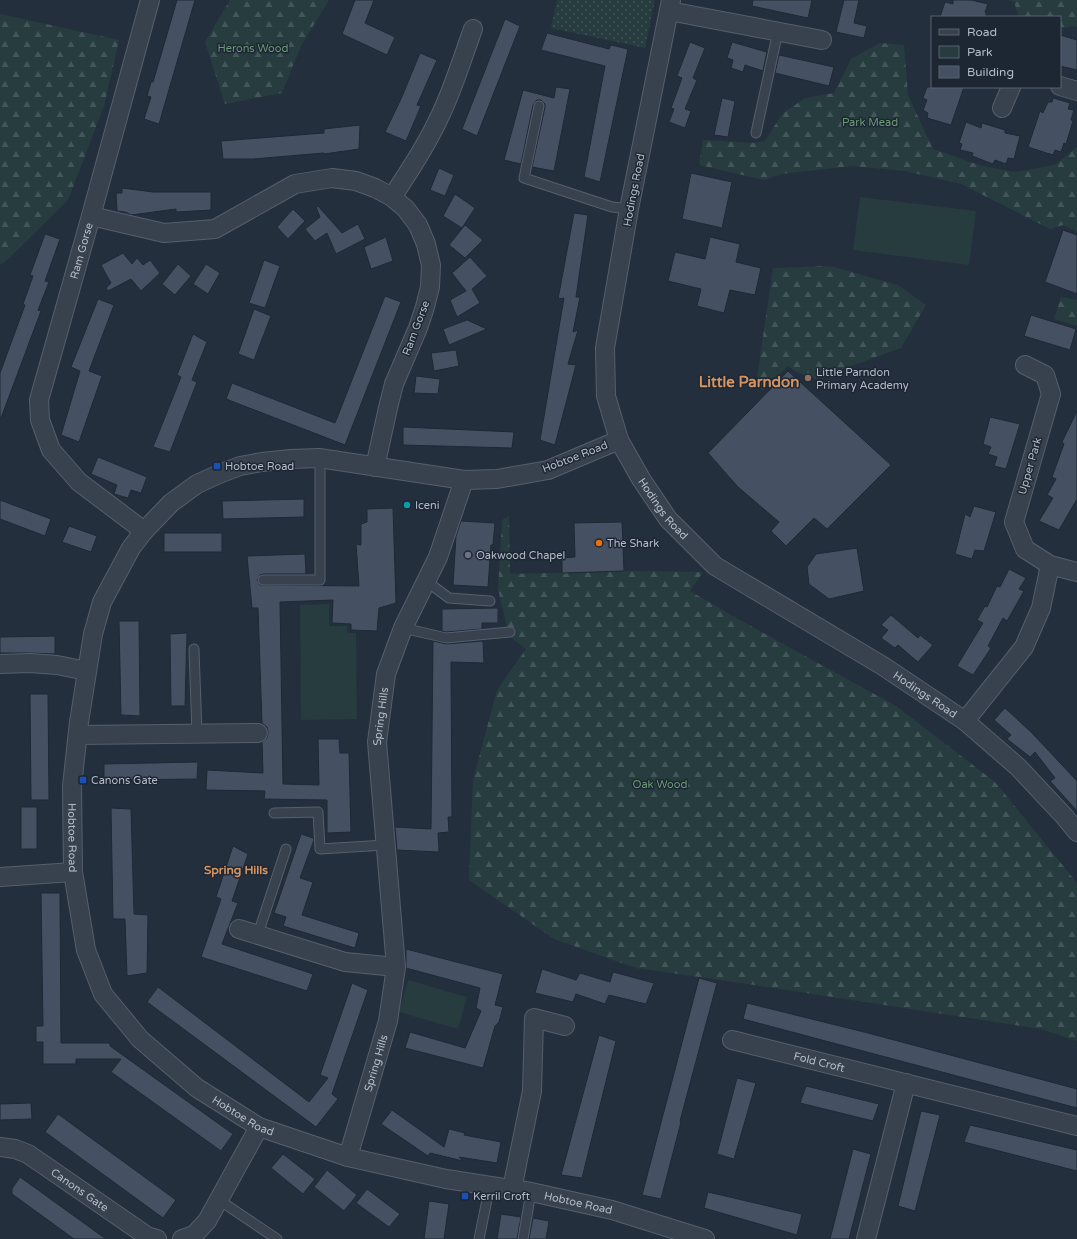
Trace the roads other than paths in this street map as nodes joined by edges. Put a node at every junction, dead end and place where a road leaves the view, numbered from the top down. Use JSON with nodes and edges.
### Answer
{"nodes":[{"id":1,"x":150,"y":0,"type":"edge"},
{"id":2,"x":670,"y":5,"type":"edge"},
{"id":3,"x":473,"y":29,"type":"dead end"},
{"id":4,"x":778,"y":32,"type":"junction"},
{"id":5,"x":822,"y":40,"type":"dead end"},
{"id":6,"x":1061,"y":86,"type":"edge"},
{"id":7,"x":1010,"y":88,"type":"edge"},
{"id":8,"x":1077,"y":91,"type":"edge"},
{"id":9,"x":539,"y":106,"type":"dead end"},
{"id":10,"x":1002,"y":108,"type":"dead end"},
{"id":11,"x":756,"y":133,"type":"dead end"},
{"id":12,"x":392,"y":197,"type":"junction"},
{"id":13,"x":630,"y":209,"type":"junction"},
{"id":14,"x":91,"y":216,"type":"junction"},
{"id":15,"x":1025,"y":365,"type":"dead end"},
{"id":16,"x":619,"y":440,"type":"junction"},
{"id":17,"x":320,"y":458,"type":"junction"},
{"id":18,"x":375,"y":467,"type":"junction"},
{"id":19,"x":464,"y":480,"type":"junction"},
{"id":20,"x":144,"y":531,"type":"junction"},
{"id":21,"x":1050,"y":564,"type":"junction"},
{"id":22,"x":1077,"y":572,"type":"edge"},
{"id":23,"x":263,"y":580,"type":"dead end"},
{"id":24,"x":426,"y":581,"type":"junction"},
{"id":25,"x":490,"y":601,"type":"dead end"},
{"id":26,"x":403,"y":628,"type":"junction"},
{"id":27,"x":510,"y":632,"type":"dead end"},
{"id":28,"x":194,"y":649,"type":"dead end"},
{"id":29,"x":0,"y":664,"type":"edge"},
{"id":30,"x":87,"y":671,"type":"junction"},
{"id":31,"x":965,"y":721,"type":"junction"},
{"id":32,"x":258,"y":733,"type":"dead end"},
{"id":33,"x":197,"y":734,"type":"junction"},
{"id":34,"x":78,"y":735,"type":"junction"},
{"id":35,"x":274,"y":813,"type":"dead end"},
{"id":36,"x":1077,"y":832,"type":"edge"},
{"id":37,"x":385,"y":845,"type":"junction"},
{"id":38,"x":286,"y":849,"type":"dead end"},
{"id":39,"x":73,"y":872,"type":"junction"},
{"id":40,"x":0,"y":877,"type":"edge"},
{"id":41,"x":239,"y":928,"type":"dead end"},
{"id":42,"x":258,"y":934,"type":"junction"},
{"id":43,"x":396,"y":967,"type":"junction"},
{"id":44,"x":565,"y":1026,"type":"dead end"},
{"id":45,"x":732,"y":1040,"type":"dead end"},
{"id":46,"x":906,"y":1083,"type":"junction"},
{"id":47,"x":1077,"y":1126,"type":"edge"},
{"id":48,"x":259,"y":1127,"type":"junction"},
{"id":49,"x":0,"y":1147,"type":"edge"},
{"id":50,"x":348,"y":1157,"type":"junction"},
{"id":51,"x":490,"y":1185,"type":"junction"},
{"id":52,"x":512,"y":1189,"type":"junction"},
{"id":53,"x":531,"y":1192,"type":"junction"},
{"id":54,"x":219,"y":1200,"type":"junction"},
{"id":55,"x":679,"y":1235,"type":"edge"},
{"id":56,"x":157,"y":1239,"type":"edge"},
{"id":57,"x":182,"y":1239,"type":"edge"},
{"id":58,"x":276,"y":1239,"type":"edge"},
{"id":59,"x":479,"y":1239,"type":"edge"},
{"id":60,"x":523,"y":1239,"type":"edge"},
{"id":61,"x":704,"y":1239,"type":"edge"},
{"id":62,"x":866,"y":1239,"type":"edge"}],
"edges":[{"from":1,"to":14,"type":"street"},
{"from":2,"to":4,"type":"street"},
{"from":2,"to":13,"type":"street","name":"Hodings Road"},
{"from":3,"to":12,"type":"street"},
{"from":4,"to":5,"type":"street"},
{"from":4,"to":11,"type":"lane"},
{"from":6,"to":8,"type":"street"},
{"from":7,"to":10,"type":"street"},
{"from":9,"to":13,"type":"lane"},
{"from":12,"to":14,"type":"street","name":"Ram Gorse"},
{"from":12,"to":18,"type":"street","name":"Ram Gorse"},
{"from":13,"to":16,"type":"street","name":"Hodings Road"},
{"from":14,"to":20,"type":"street","name":"Ram Gorse"},
{"from":15,"to":21,"type":"street","name":"Upper Park"},
{"from":16,"to":19,"type":"street","name":"Hobtoe Road"},
{"from":16,"to":31,"type":"street","name":"Hodings Road"},
{"from":17,"to":18,"type":"street","name":"Hobtoe Road"},
{"from":17,"to":20,"type":"street","name":"Hobtoe Road"},
{"from":17,"to":23,"type":"lane"},
{"from":18,"to":19,"type":"street","name":"Hobtoe Road"},
{"from":19,"to":24,"type":"street","name":"Spring Hills"},
{"from":20,"to":30,"type":"street","name":"Hobtoe Road"},
{"from":21,"to":22,"type":"street","name":"Upper Park"},
{"from":21,"to":31,"type":"street"},
{"from":24,"to":25,"type":"lane"},
{"from":24,"to":26,"type":"street","name":"Spring Hills"},
{"from":26,"to":27,"type":"lane"},
{"from":26,"to":37,"type":"street","name":"Spring Hills"},
{"from":28,"to":33,"type":"lane"},
{"from":29,"to":30,"type":"street"},
{"from":30,"to":34,"type":"street","name":"Hobtoe Road"},
{"from":31,"to":36,"type":"street","name":"Hodings Road"},
{"from":32,"to":33,"type":"street"},
{"from":33,"to":34,"type":"street"},
{"from":34,"to":39,"type":"street","name":"Hobtoe Road"},
{"from":35,"to":37,"type":"lane"},
{"from":37,"to":43,"type":"street","name":"Spring Hills"},
{"from":38,"to":42,"type":"lane"},
{"from":39,"to":40,"type":"street"},
{"from":39,"to":48,"type":"street","name":"Hobtoe Road"},
{"from":41,"to":42,"type":"street"},
{"from":42,"to":43,"type":"street"},
{"from":43,"to":50,"type":"street","name":"Spring Hills"},
{"from":44,"to":52,"type":"street"},
{"from":45,"to":46,"type":"street","name":"Fold Croft"},
{"from":46,"to":47,"type":"street","name":"Fold Croft"},
{"from":46,"to":62,"type":"street"},
{"from":48,"to":50,"type":"street","name":"Hobtoe Road"},
{"from":48,"to":54,"type":"street"},
{"from":49,"to":56,"type":"street","name":"Canons Gate"},
{"from":50,"to":51,"type":"street","name":"Hobtoe Road"},
{"from":51,"to":52,"type":"street","name":"Hobtoe Road"},
{"from":51,"to":59,"type":"lane"},
{"from":52,"to":53,"type":"street","name":"Hobtoe Road"},
{"from":53,"to":55,"type":"street","name":"Hobtoe Road"},
{"from":53,"to":60,"type":"lane"},
{"from":54,"to":57,"type":"street"},
{"from":54,"to":58,"type":"lane"},
{"from":55,"to":61,"type":"street","name":"Hobtoe Road"}]}
